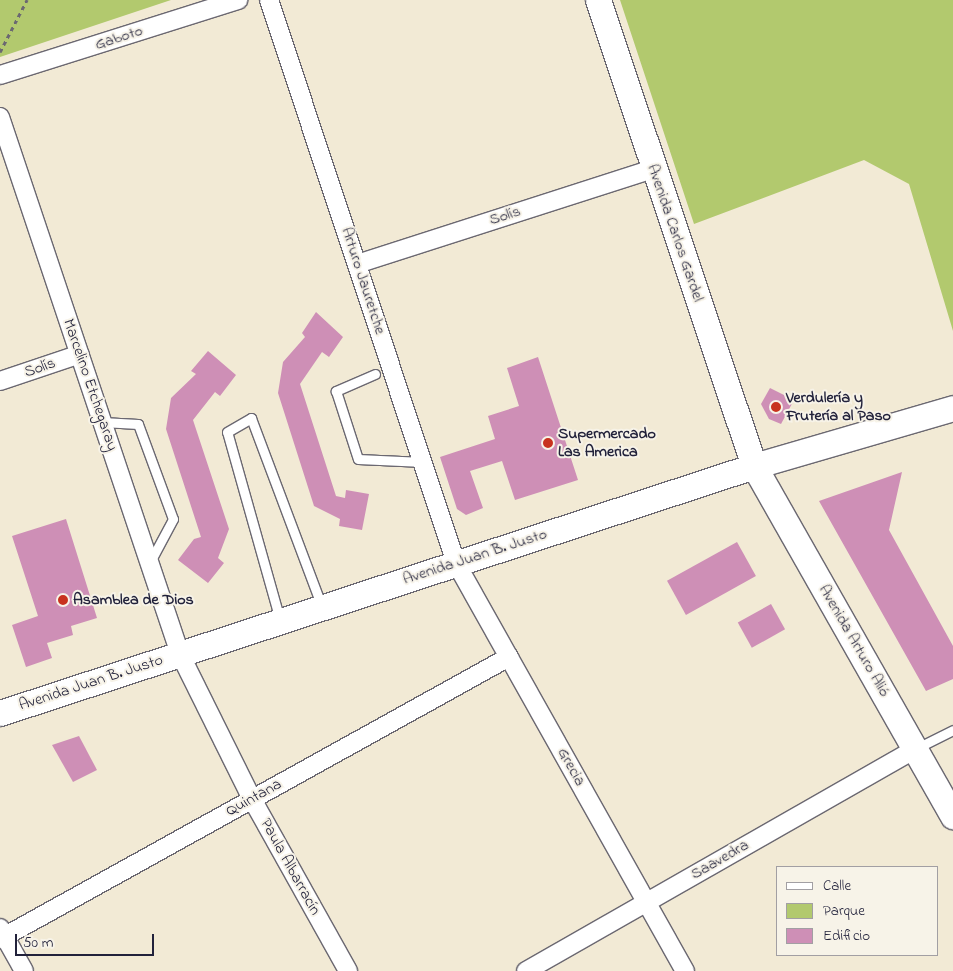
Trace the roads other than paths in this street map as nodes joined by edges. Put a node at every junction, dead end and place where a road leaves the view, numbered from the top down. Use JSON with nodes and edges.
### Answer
{"nodes":[{"id":1,"x":238,"y":0,"type":"edge"},
{"id":2,"x":269,"y":0,"type":"edge"},
{"id":3,"x":598,"y":0,"type":"edge"},
{"id":4,"x":0,"y":75,"type":"edge"},
{"id":5,"x":0,"y":117,"type":"edge"},
{"id":6,"x":653,"y":169,"type":"junction"},
{"id":7,"x":357,"y":264,"type":"junction"},
{"id":8,"x":80,"y":354,"type":"junction"},
{"id":9,"x":375,"y":374,"type":"dead end"},
{"id":10,"x":0,"y":381,"type":"edge"},
{"id":11,"x":953,"y":408,"type":"edge"},
{"id":12,"x":102,"y":422,"type":"junction"},
{"id":13,"x":423,"y":462,"type":"junction"},
{"id":14,"x":754,"y":466,"type":"junction"},
{"id":15,"x":150,"y":562,"type":"junction"},
{"id":16,"x":456,"y":563,"type":"junction"},
{"id":17,"x":322,"y":607,"type":"junction"},
{"id":18,"x":281,"y":621,"type":"junction"},
{"id":19,"x":180,"y":654,"type":"junction"},
{"id":20,"x":509,"y":656,"type":"junction"},
{"id":21,"x":0,"y":713,"type":"edge"},
{"id":22,"x":953,"y":730,"type":"edge"},
{"id":23,"x":915,"y":749,"type":"junction"},
{"id":24,"x":252,"y":799,"type":"junction"},
{"id":25,"x":953,"y":816,"type":"edge"},
{"id":26,"x":646,"y":902,"type":"junction"},
{"id":27,"x":2,"y":935,"type":"edge"},
{"id":28,"x":24,"y":971,"type":"edge"},
{"id":29,"x":348,"y":971,"type":"edge"},
{"id":30,"x":526,"y":971,"type":"edge"},
{"id":31,"x":685,"y":971,"type":"edge"}],
"edges":[{"from":1,"to":4,"type":"street","name":"Gaboto"},
{"from":2,"to":7,"type":"street","name":"Arturo Jauretche"},
{"from":3,"to":6,"type":"main road","name":"Avenida Carlos Gardel"},
{"from":5,"to":8,"type":"street","name":"Marcelino Etchegaray"},
{"from":6,"to":7,"type":"street","name":"Solís"},
{"from":6,"to":14,"type":"main road","name":"Avenida Carlos Gardel"},
{"from":7,"to":13,"type":"street","name":"Arturo Jauretche"},
{"from":8,"to":10,"type":"street","name":"Solís"},
{"from":8,"to":12,"type":"street","name":"Marcelino Etchegaray"},
{"from":9,"to":13,"type":"lane"},
{"from":11,"to":14,"type":"main road","name":"Avenida Juan B. Justo"},
{"from":12,"to":15,"type":"street","name":"Marcelino Etchegaray"},
{"from":12,"to":15,"type":"lane"},
{"from":13,"to":16,"type":"street","name":"Arturo Jauretche"},
{"from":14,"to":16,"type":"main road","name":"Avenida Juan B. Justo"},
{"from":14,"to":23,"type":"main road","name":"Avenida Arturo Alió"},
{"from":15,"to":19,"type":"street","name":"Marcelino Etchegaray"},
{"from":16,"to":17,"type":"main road","name":"Avenida Juan B. Justo"},
{"from":16,"to":20,"type":"street","name":"Grecia"},
{"from":17,"to":18,"type":"main road","name":"Avenida Juan B. Justo"},
{"from":17,"to":18,"type":"lane"},
{"from":18,"to":19,"type":"main road","name":"Avenida Juan B. Justo"},
{"from":19,"to":21,"type":"main road","name":"Avenida Juan B. Justo"},
{"from":19,"to":24,"type":"street","name":"Paula Albarracín"},
{"from":20,"to":24,"type":"street","name":"Quintana"},
{"from":20,"to":26,"type":"street","name":"Grecia"},
{"from":22,"to":23,"type":"lane"},
{"from":23,"to":25,"type":"main road","name":"Avenida Arturo Alió"},
{"from":23,"to":26,"type":"street","name":"Saavedra"},
{"from":24,"to":27,"type":"street","name":"Quintana"},
{"from":24,"to":29,"type":"street","name":"Paula Albarracín"},
{"from":26,"to":30,"type":"street","name":"Saavedra"},
{"from":26,"to":31,"type":"street","name":"Grecia"},
{"from":27,"to":28,"type":"street"}]}
